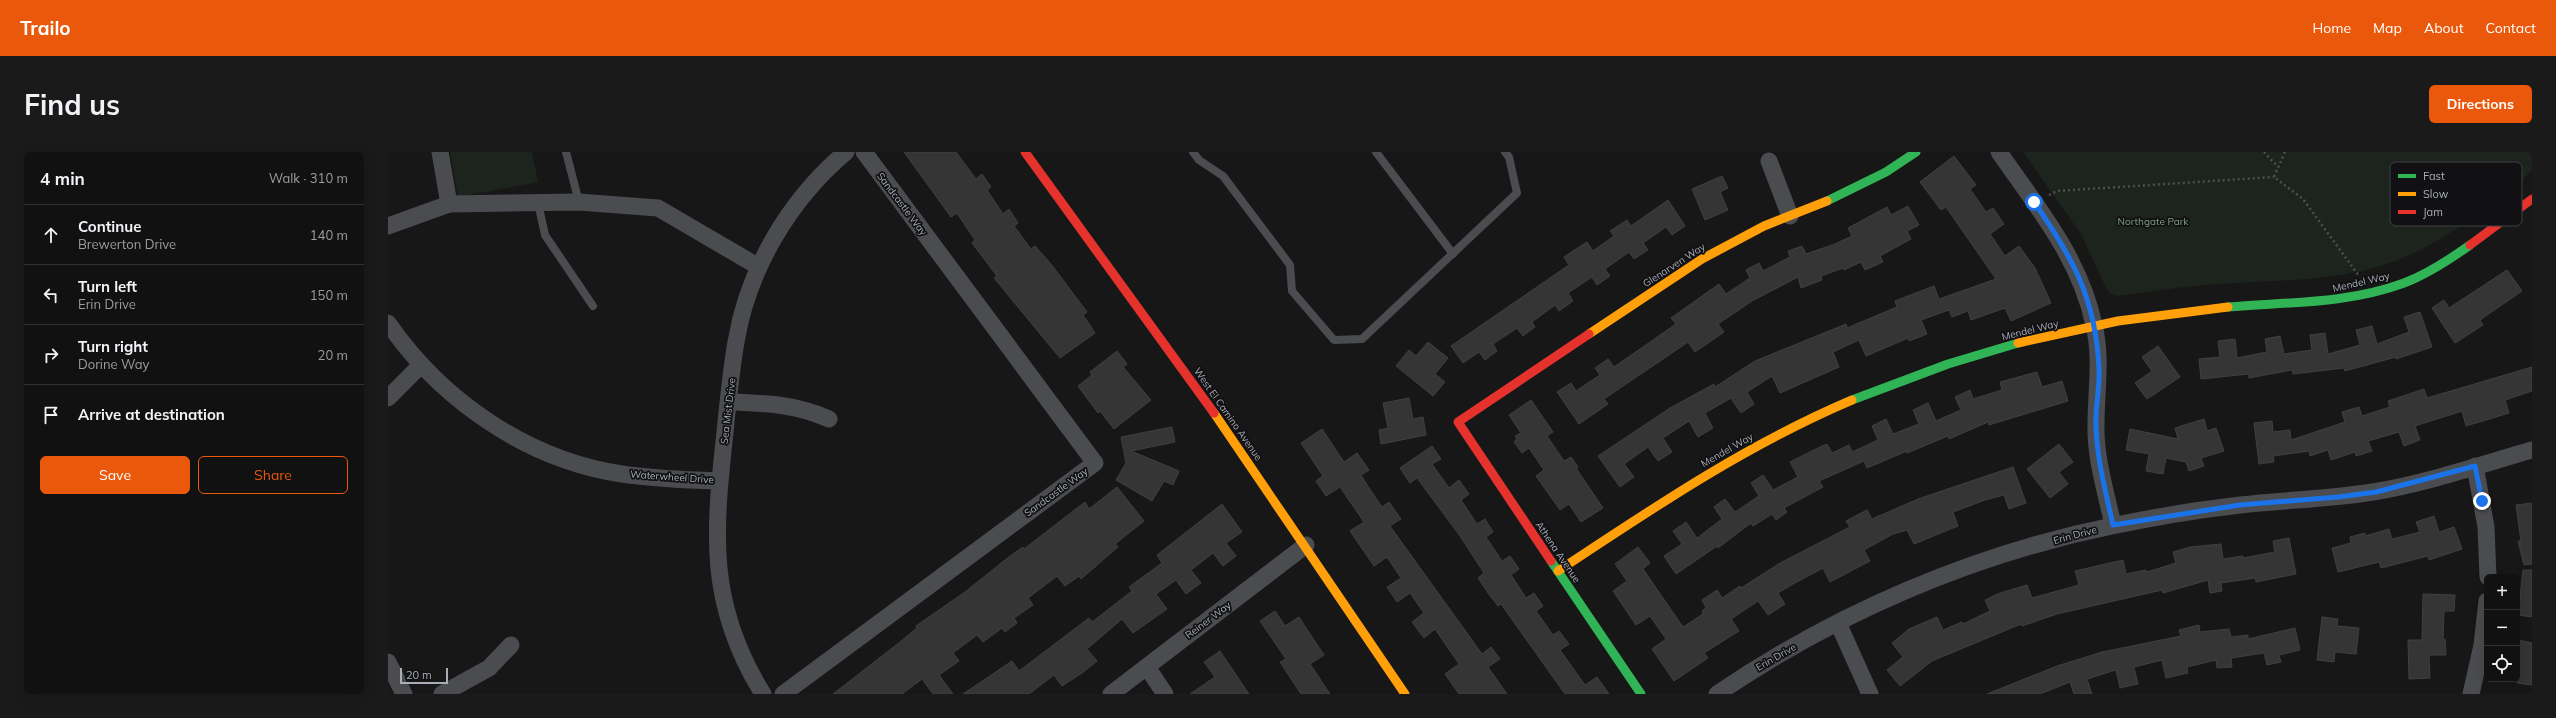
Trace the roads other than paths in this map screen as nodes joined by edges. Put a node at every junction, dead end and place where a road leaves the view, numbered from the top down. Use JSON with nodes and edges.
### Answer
{"nodes":[{"id":1,"x":440,"y":152,"type":"edge"},
{"id":2,"x":566,"y":152,"type":"edge"},
{"id":3,"x":846,"y":152,"type":"edge"},
{"id":4,"x":864,"y":152,"type":"edge"},
{"id":5,"x":1025,"y":152,"type":"edge"},
{"id":6,"x":1193,"y":152,"type":"edge"},
{"id":7,"x":1376,"y":152,"type":"edge"},
{"id":8,"x":1505,"y":152,"type":"edge"},
{"id":9,"x":1916,"y":152,"type":"edge"},
{"id":10,"x":1999,"y":152,"type":"edge"},
{"id":11,"x":1769,"y":161,"type":"dead end"},
{"id":12,"x":2532,"y":199,"type":"edge"},
{"id":13,"x":578,"y":202,"type":"junction"},
{"id":14,"x":538,"y":203,"type":"junction"},
{"id":15,"x":449,"y":204,"type":"junction"},
{"id":16,"x":2522,"y":206,"type":"edge"},
{"id":17,"x":1790,"y":216,"type":"junction"},
{"id":18,"x":388,"y":226,"type":"edge"},
{"id":19,"x":2494,"y":226,"type":"edge"},
{"id":20,"x":1452,"y":254,"type":"junction"},
{"id":21,"x":760,"y":267,"type":"junction"},
{"id":22,"x":593,"y":306,"type":"dead end"},
{"id":23,"x":388,"y":323,"type":"edge"},
{"id":24,"x":2094,"y":325,"type":"junction"},
{"id":25,"x":421,"y":365,"type":"junction"},
{"id":26,"x":388,"y":398,"type":"edge"},
{"id":27,"x":728,"y":402,"type":"junction"},
{"id":28,"x":829,"y":419,"type":"dead end"},
{"id":29,"x":1458,"y":422,"type":"joint"},
{"id":30,"x":2532,"y":450,"type":"edge"},
{"id":31,"x":2475,"y":466,"type":"junction"},
{"id":32,"x":719,"y":481,"type":"junction"},
{"id":33,"x":2113,"y":525,"type":"junction"},
{"id":34,"x":1306,"y":545,"type":"junction"},
{"id":35,"x":1558,"y":572,"type":"junction"},
{"id":36,"x":2488,"y":574,"type":"edge"},
{"id":37,"x":2486,"y":610,"type":"edge"},
{"id":38,"x":1838,"y":623,"type":"junction"},
{"id":39,"x":511,"y":645,"type":"dead end"},
{"id":40,"x":388,"y":662,"type":"edge"},
{"id":41,"x":1147,"y":667,"type":"junction"},
{"id":42,"x":404,"y":694,"type":"edge"},
{"id":43,"x":442,"y":694,"type":"edge"},
{"id":44,"x":763,"y":694,"type":"edge"},
{"id":45,"x":783,"y":694,"type":"edge"},
{"id":46,"x":1111,"y":694,"type":"edge"},
{"id":47,"x":1165,"y":694,"type":"edge"},
{"id":48,"x":1405,"y":694,"type":"edge"},
{"id":49,"x":1641,"y":694,"type":"edge"},
{"id":50,"x":1717,"y":694,"type":"edge"},
{"id":51,"x":1870,"y":694,"type":"edge"},
{"id":52,"x":2471,"y":694,"type":"edge"}],
"edges":[{"from":1,"to":15,"type":"street"},
{"from":2,"to":13,"type":"lane"},
{"from":3,"to":21,"type":"street","name":"Sea Mist Drive"},
{"from":4,"to":45,"type":"street","name":"Sandcastle Way"},
{"from":5,"to":34,"type":"street","name":"West El Camino Avenue"},
{"from":6,"to":20,"type":"lane"},
{"from":7,"to":20,"type":"lane"},
{"from":8,"to":20,"type":"lane"},
{"from":9,"to":17,"type":"street","name":"Glenarven Way"},
{"from":10,"to":24,"type":"street"},
{"from":11,"to":17,"type":"street"},
{"from":12,"to":16,"type":"street","name":"Mendel Way"},
{"from":13,"to":14,"type":"street"},
{"from":13,"to":21,"type":"street"},
{"from":14,"to":15,"type":"street"},
{"from":14,"to":22,"type":"lane"},
{"from":15,"to":18,"type":"street"},
{"from":17,"to":29,"type":"street","name":"Glenarven Way"},
{"from":19,"to":24,"type":"street","name":"Mendel Way"},
{"from":21,"to":27,"type":"street","name":"Sea Mist Drive"},
{"from":23,"to":25,"type":"street","name":"Waterwheel Drive"},
{"from":24,"to":33,"type":"street"},
{"from":24,"to":35,"type":"street","name":"Mendel Way"},
{"from":25,"to":26,"type":"street"},
{"from":25,"to":32,"type":"street","name":"Waterwheel Drive"},
{"from":27,"to":28,"type":"street"},
{"from":27,"to":32,"type":"street","name":"Sea Mist Drive"},
{"from":29,"to":35,"type":"street","name":"Athena Avenue"},
{"from":30,"to":31,"type":"street","name":"Erin Drive"},
{"from":31,"to":33,"type":"street","name":"Erin Drive"},
{"from":31,"to":36,"type":"street"},
{"from":32,"to":44,"type":"street","name":"Sea Mist Drive"},
{"from":33,"to":38,"type":"street","name":"Erin Drive"},
{"from":34,"to":41,"type":"street","name":"Reiner Way"},
{"from":34,"to":48,"type":"street","name":"West El Camino Avenue"},
{"from":35,"to":49,"type":"street","name":"Athena Avenue"},
{"from":37,"to":52,"type":"street"},
{"from":38,"to":50,"type":"street","name":"Erin Drive"},
{"from":38,"to":51,"type":"street"},
{"from":39,"to":43,"type":"street"},
{"from":40,"to":42,"type":"street"},
{"from":41,"to":46,"type":"street","name":"Reiner Way"},
{"from":41,"to":47,"type":"street"}]}
